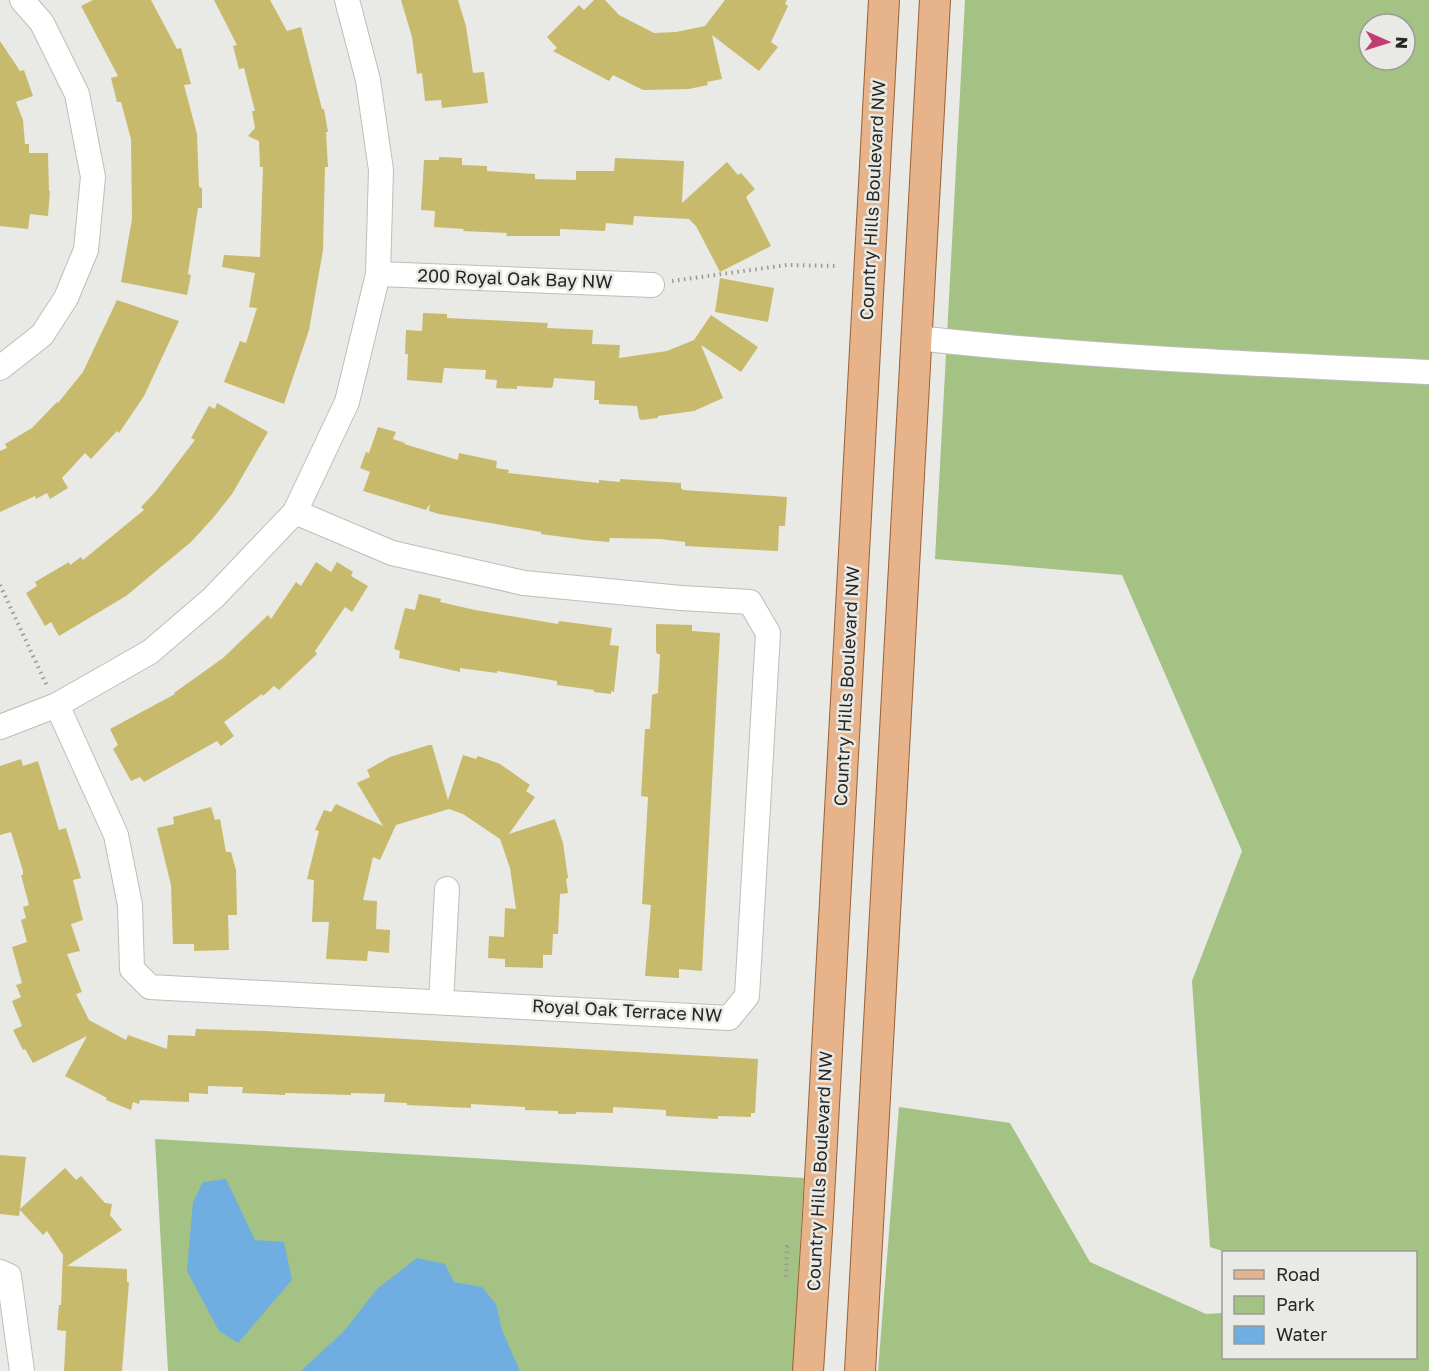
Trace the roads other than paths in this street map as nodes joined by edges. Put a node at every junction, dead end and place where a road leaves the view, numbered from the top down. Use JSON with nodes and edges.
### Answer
{"nodes":[{"id":1,"x":22,"y":0,"type":"edge"},
{"id":2,"x":347,"y":0,"type":"edge"},
{"id":3,"x":884,"y":0,"type":"edge"},
{"id":4,"x":935,"y":0,"type":"edge"},
{"id":5,"x":378,"y":274,"type":"junction"},
{"id":6,"x":652,"y":285,"type":"road end"},
{"id":7,"x":917,"y":339,"type":"junction"},
{"id":8,"x":0,"y":368,"type":"edge"},
{"id":9,"x":1429,"y":372,"type":"edge"},
{"id":10,"x":295,"y":512,"type":"junction"},
{"id":11,"x":57,"y":705,"type":"junction"},
{"id":12,"x":0,"y":727,"type":"edge"},
{"id":13,"x":447,"y":889,"type":"dead end"},
{"id":14,"x":441,"y":1002,"type":"junction"},
{"id":15,"x":0,"y":1272,"type":"edge"},
{"id":16,"x":22,"y":1371,"type":"edge"},
{"id":17,"x":808,"y":1371,"type":"edge"},
{"id":18,"x":860,"y":1371,"type":"edge"}],
"edges":[{"from":1,"to":8,"type":"street"},
{"from":2,"to":5,"type":"street"},
{"from":3,"to":17,"type":"main road","name":"Country Hills Boulevard NW"},
{"from":4,"to":7,"type":"main road"},
{"from":5,"to":6,"type":"street","name":"200 Royal Oak Bay NW"},
{"from":5,"to":10,"type":"street"},
{"from":7,"to":9,"type":"street"},
{"from":7,"to":18,"type":"main road"},
{"from":10,"to":11,"type":"street"},
{"from":10,"to":14,"type":"street","name":"Royal Oak Terrace NW"},
{"from":11,"to":12,"type":"street"},
{"from":11,"to":14,"type":"street","name":"Royal Oak Terrace NW"},
{"from":13,"to":14,"type":"street"},
{"from":15,"to":16,"type":"street"}]}
